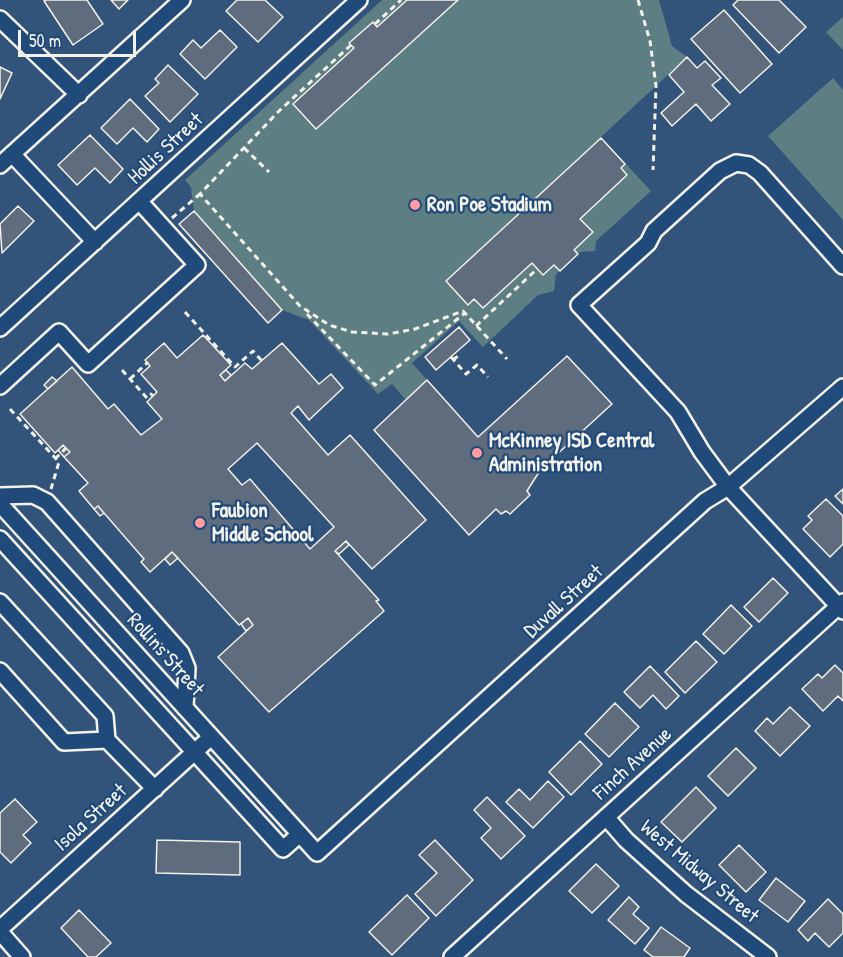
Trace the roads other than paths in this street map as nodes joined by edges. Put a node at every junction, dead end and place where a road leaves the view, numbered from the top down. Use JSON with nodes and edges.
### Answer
{"nodes":[{"id":1,"x":182,"y":0,"type":"edge"},
{"id":2,"x":359,"y":0,"type":"edge"},
{"id":3,"x":0,"y":19,"type":"edge"},
{"id":4,"x":79,"y":95,"type":"junction"},
{"id":5,"x":12,"y":154,"type":"junction"},
{"id":6,"x":0,"y":165,"type":"edge"},
{"id":7,"x":140,"y":202,"type":"junction"},
{"id":8,"x":95,"y":242,"type":"junction"},
{"id":9,"x":843,"y":266,"type":"edge"},
{"id":10,"x":0,"y":328,"type":"edge"},
{"id":11,"x":0,"y":386,"type":"edge"},
{"id":12,"x":843,"y":387,"type":"edge"},
{"id":13,"x":728,"y":487,"type":"junction"},
{"id":14,"x":0,"y":496,"type":"edge"},
{"id":15,"x":0,"y":504,"type":"edge"},
{"id":16,"x":0,"y":539,"type":"edge"},
{"id":17,"x":0,"y":602,"type":"edge"},
{"id":18,"x":842,"y":606,"type":"edge"},
{"id":19,"x":0,"y":671,"type":"edge"},
{"id":20,"x":184,"y":708,"type":"junction"},
{"id":21,"x":211,"y":737,"type":"junction"},
{"id":22,"x":107,"y":740,"type":"junction"},
{"id":23,"x":194,"y":753,"type":"junction"},
{"id":24,"x":155,"y":789,"type":"junction"},
{"id":25,"x":606,"y":817,"type":"junction"},
{"id":26,"x":300,"y":834,"type":"junction"},
{"id":27,"x":317,"y":853,"type":"joint"},
{"id":28,"x":0,"y":931,"type":"edge"},
{"id":29,"x":22,"y":957,"type":"edge"},
{"id":30,"x":452,"y":957,"type":"edge"},
{"id":31,"x":768,"y":957,"type":"edge"}],
"edges":[{"from":1,"to":4,"type":"street"},
{"from":2,"to":7,"type":"street","name":"Hollis Street"},
{"from":3,"to":4,"type":"street"},
{"from":4,"to":5,"type":"street"},
{"from":5,"to":6,"type":"street"},
{"from":5,"to":8,"type":"street"},
{"from":7,"to":8,"type":"street","name":"Hollis Street"},
{"from":7,"to":11,"type":"street"},
{"from":8,"to":10,"type":"street","name":"Hollis Street"},
{"from":9,"to":13,"type":"street"},
{"from":12,"to":13,"type":"street","name":"Duvall Street"},
{"from":13,"to":18,"type":"street"},
{"from":13,"to":27,"type":"street","name":"Duvall Street"},
{"from":14,"to":20,"type":"street"},
{"from":15,"to":20,"type":"street","name":"Rollins Street"},
{"from":16,"to":23,"type":"street","name":"Rollins Street"},
{"from":17,"to":22,"type":"street"},
{"from":18,"to":25,"type":"street","name":"Finch Avenue"},
{"from":19,"to":22,"type":"street"},
{"from":20,"to":21,"type":"street","name":"Rollins Street"},
{"from":21,"to":23,"type":"street","name":"Isola Street"},
{"from":21,"to":26,"type":"street","name":"Rollins Street"},
{"from":22,"to":24,"type":"street"},
{"from":23,"to":24,"type":"street","name":"Isola Street"},
{"from":23,"to":26,"type":"street","name":"Rollins Street"},
{"from":24,"to":28,"type":"street","name":"Isola Street"},
{"from":25,"to":30,"type":"street","name":"Finch Avenue"},
{"from":25,"to":31,"type":"street","name":"West Midway Street"},
{"from":26,"to":27,"type":"street","name":"Rollins Street"},
{"from":28,"to":29,"type":"street"}]}
